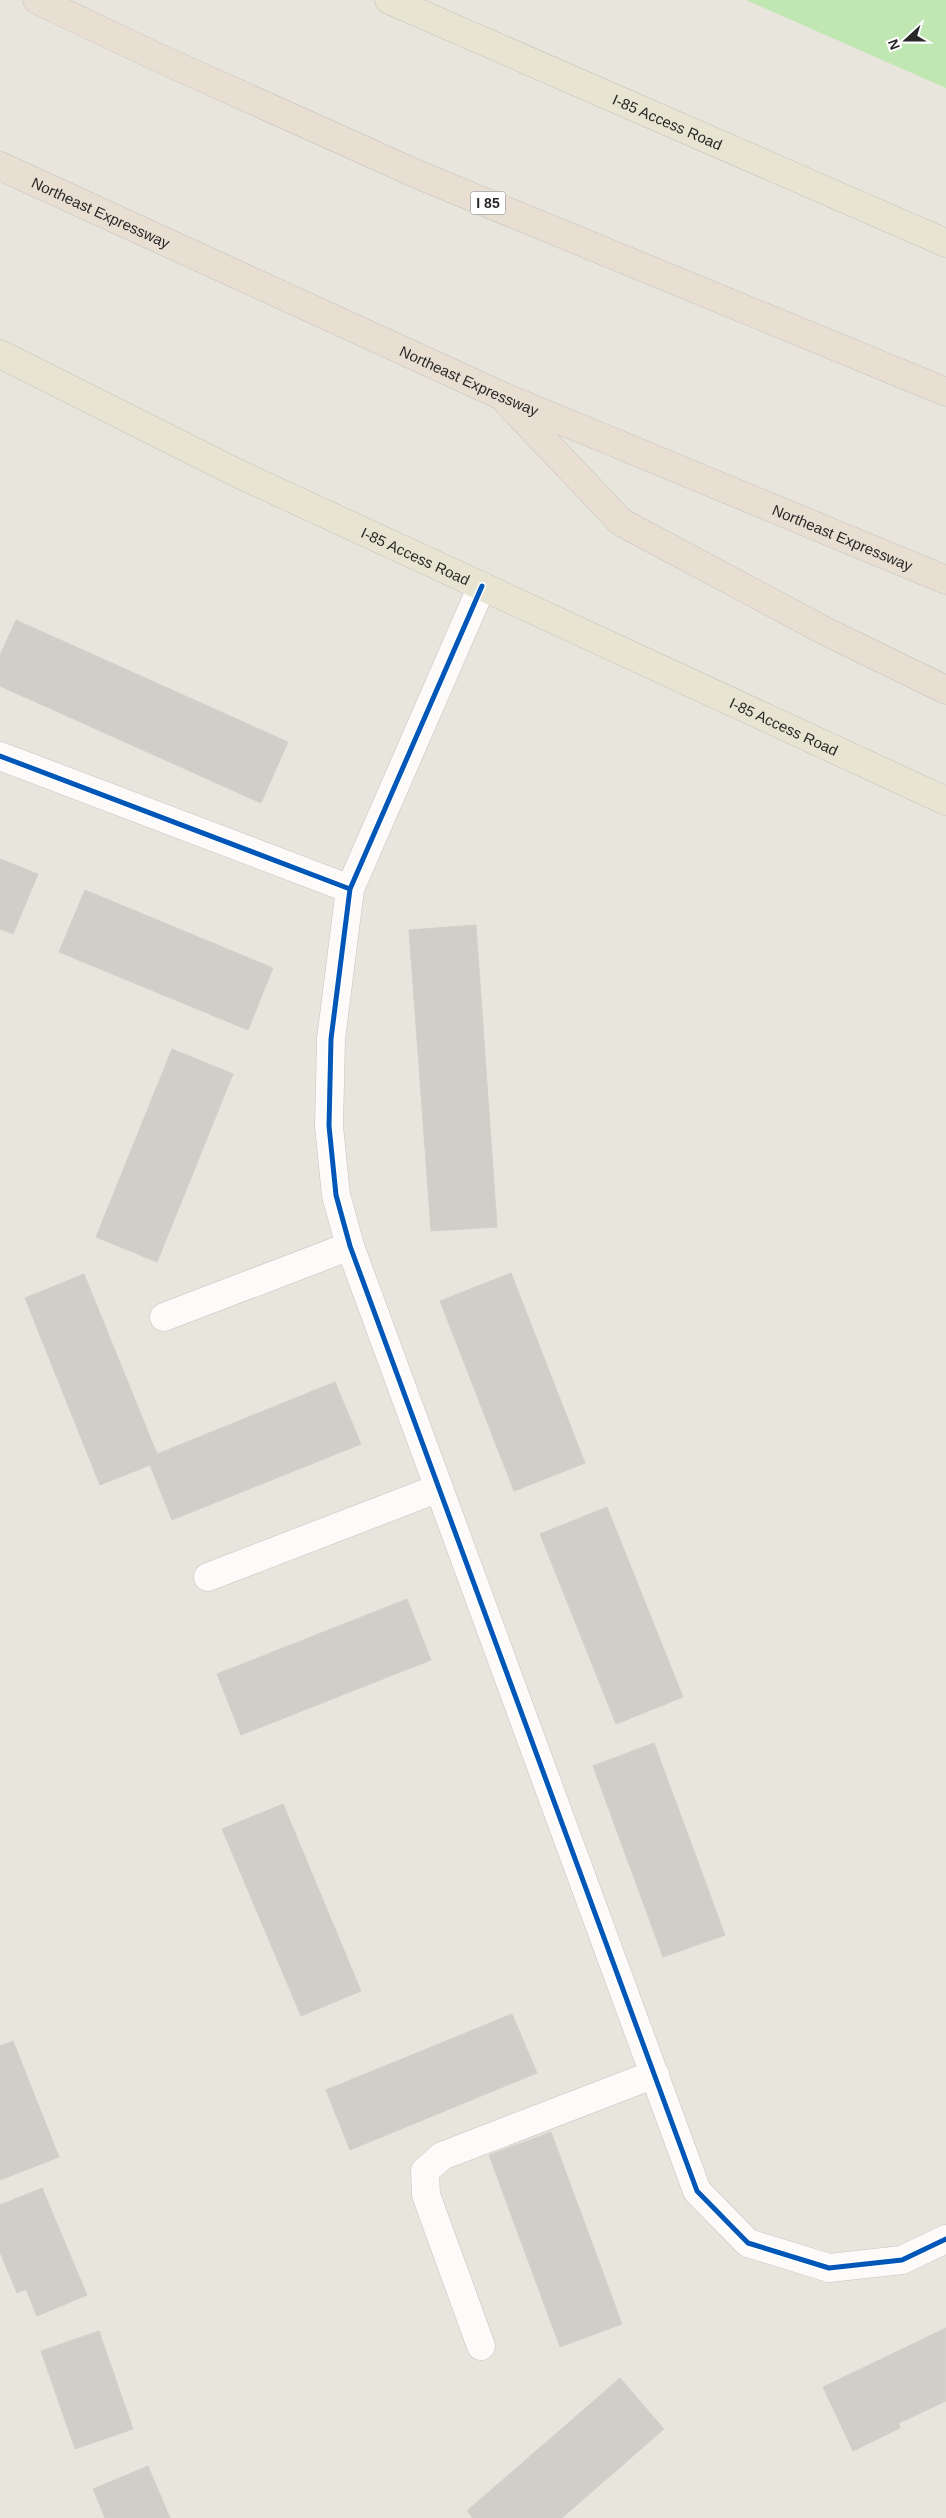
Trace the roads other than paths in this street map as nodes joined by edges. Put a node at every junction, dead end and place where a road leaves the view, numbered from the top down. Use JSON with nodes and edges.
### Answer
{"nodes":[{"id":1,"x":37,"y":0,"type":"edge"},
{"id":2,"x":389,"y":0,"type":"edge"},
{"id":3,"x":0,"y":166,"type":"edge"},
{"id":4,"x":946,"y":243,"type":"edge"},
{"id":5,"x":0,"y":354,"type":"edge"},
{"id":6,"x":946,"y":392,"type":"edge"},
{"id":7,"x":502,"y":396,"type":"junction"},
{"id":8,"x":946,"y":580,"type":"edge"},
{"id":9,"x":482,"y":586,"type":"junction"},
{"id":10,"x":946,"y":690,"type":"edge"},
{"id":11,"x":0,"y":756,"type":"edge"},
{"id":12,"x":946,"y":801,"type":"edge"},
{"id":13,"x":350,"y":889,"type":"junction"},
{"id":14,"x":350,"y":1246,"type":"junction"},
{"id":15,"x":164,"y":1317,"type":"dead end"},
{"id":16,"x":439,"y":1488,"type":"junction"},
{"id":17,"x":208,"y":1577,"type":"dead end"},
{"id":18,"x":655,"y":2074,"type":"junction"},
{"id":19,"x":946,"y":2239,"type":"edge"},
{"id":20,"x":481,"y":2346,"type":"dead end"}],
"edges":[{"from":1,"to":6,"type":"highway","number":"I 85"},
{"from":2,"to":4,"type":"main road","name":"I-85 Access Road"},
{"from":3,"to":7,"type":"highway","name":"Northeast Expressway"},
{"from":5,"to":9,"type":"main road","name":"I-85 Access Road"},
{"from":7,"to":8,"type":"highway","name":"Northeast Expressway"},
{"from":7,"to":10,"type":"highway"},
{"from":9,"to":12,"type":"main road","name":"I-85 Access Road"},
{"from":9,"to":13,"type":"street"},
{"from":11,"to":13,"type":"street"},
{"from":13,"to":14,"type":"street"},
{"from":14,"to":15,"type":"street"},
{"from":14,"to":16,"type":"street"},
{"from":16,"to":17,"type":"street"},
{"from":16,"to":18,"type":"street"},
{"from":18,"to":19,"type":"street"},
{"from":18,"to":20,"type":"street"}]}
